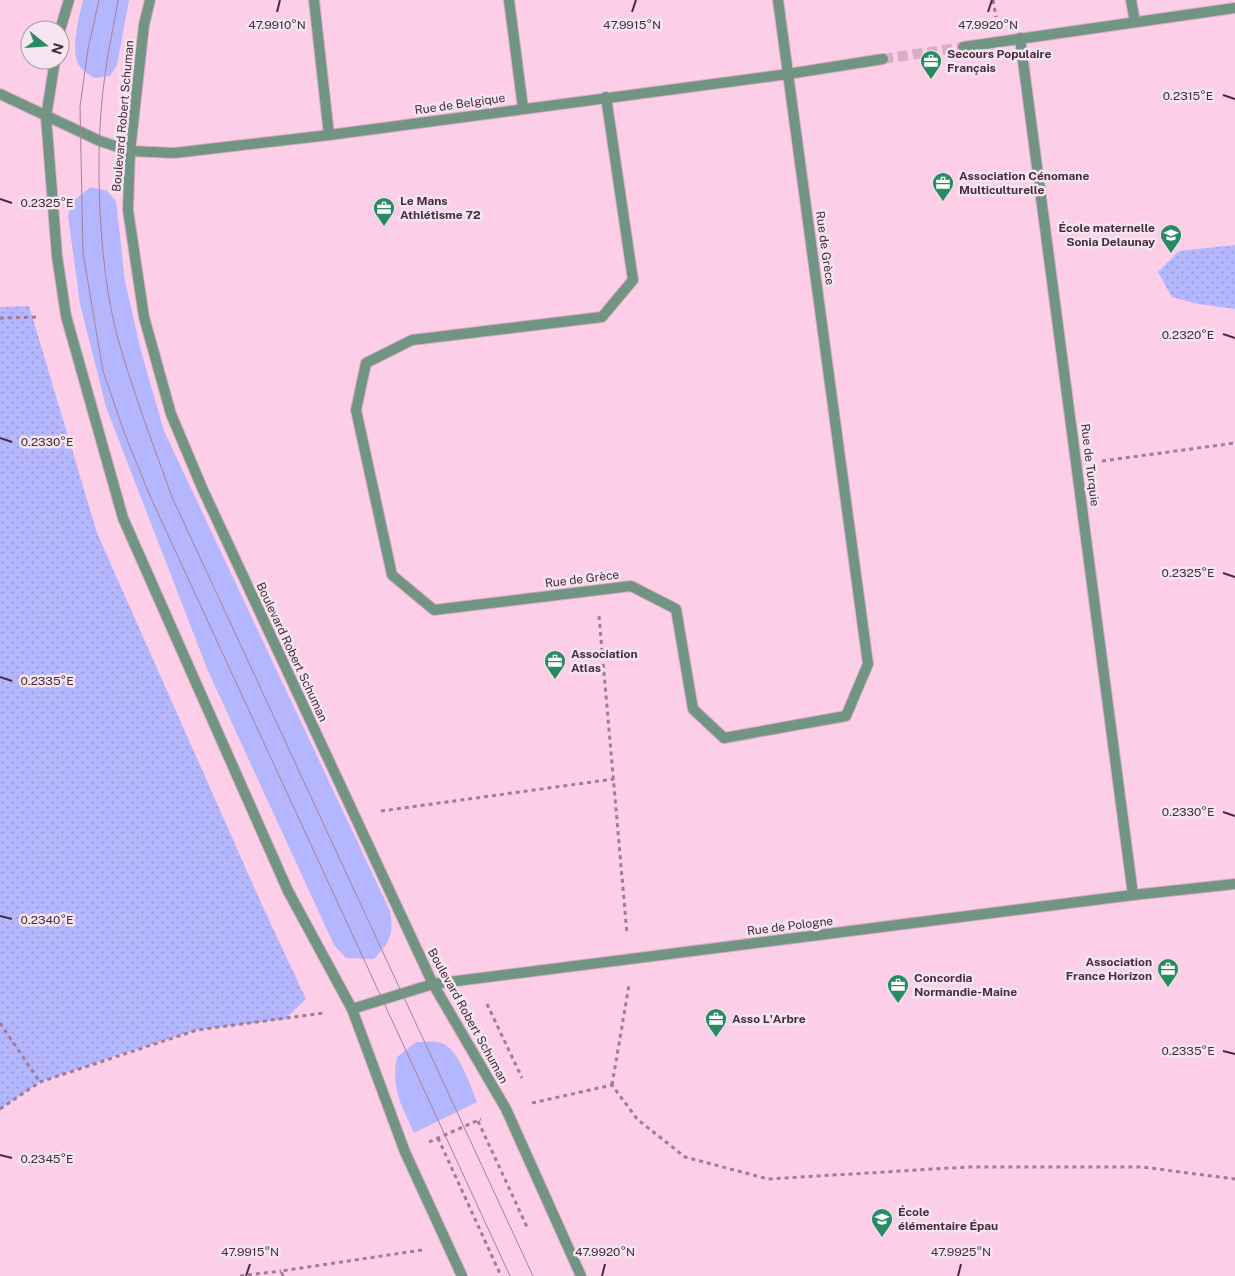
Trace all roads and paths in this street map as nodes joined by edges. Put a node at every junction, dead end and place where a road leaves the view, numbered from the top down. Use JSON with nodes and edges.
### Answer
{"nodes":[{"id":1,"x":68,"y":0,"type":"edge"},
{"id":2,"x":150,"y":0,"type":"edge"},
{"id":3,"x":314,"y":0,"type":"edge"},
{"id":4,"x":509,"y":0,"type":"edge"},
{"id":5,"x":778,"y":0,"type":"edge"},
{"id":6,"x":1131,"y":0,"type":"edge"},
{"id":7,"x":1235,"y":8,"type":"edge"},
{"id":8,"x":63,"y":20,"type":"edge"},
{"id":9,"x":1135,"y":22,"type":"junction"},
{"id":10,"x":1020,"y":38,"type":"junction"},
{"id":11,"x":963,"y":47,"type":"tunnel mouth"},
{"id":12,"x":883,"y":59,"type":"tunnel mouth"},
{"id":13,"x":53,"y":70,"type":"edge"},
{"id":14,"x":788,"y":74,"type":"junction"},
{"id":15,"x":0,"y":94,"type":"edge"},
{"id":16,"x":606,"y":97,"type":"junction"},
{"id":17,"x":523,"y":108,"type":"junction"},
{"id":18,"x":46,"y":117,"type":"junction"},
{"id":19,"x":329,"y":135,"type":"junction"},
{"id":20,"x":130,"y":151,"type":"junction"},
{"id":21,"x":66,"y":316,"type":"junction"},
{"id":22,"x":0,"y":318,"type":"edge"},
{"id":23,"x":1235,"y":443,"type":"edge"},
{"id":24,"x":1077,"y":464,"type":"junction"},
{"id":25,"x":597,"y":590,"type":"junction"},
{"id":26,"x":614,"y":778,"type":"junction"},
{"id":27,"x":354,"y":814,"type":"junction"},
{"id":28,"x":1235,"y":884,"type":"edge"},
{"id":29,"x":1133,"y":895,"type":"junction"},
{"id":30,"x":630,"y":959,"type":"junction"},
{"id":31,"x":434,"y":984,"type":"junction"},
{"id":32,"x":352,"y":1009,"type":"junction"},
{"id":33,"x":0,"y":1023,"type":"edge"},
{"id":34,"x":40,"y":1082,"type":"junction"},
{"id":35,"x":612,"y":1085,"type":"junction"},
{"id":36,"x":0,"y":1109,"type":"edge"},
{"id":37,"x":506,"y":1109,"type":"junction"},
{"id":38,"x":478,"y":1121,"type":"junction"},
{"id":39,"x":438,"y":1138,"type":"junction"},
{"id":40,"x":405,"y":1152,"type":"junction"},
{"id":41,"x":1235,"y":1179,"type":"edge"},
{"id":42,"x":529,"y":1233,"type":"dead end"},
{"id":43,"x":450,"y":1246,"type":"junction"},
{"id":44,"x":281,"y":1271,"type":"junction"},
{"id":45,"x":240,"y":1276,"type":"edge"},
{"id":46,"x":283,"y":1276,"type":"edge"},
{"id":47,"x":462,"y":1276,"type":"edge"},
{"id":48,"x":501,"y":1276,"type":"edge"},
{"id":49,"x":581,"y":1276,"type":"edge"}],
"edges":[{"from":1,"to":8,"type":"street"},
{"from":2,"to":20,"type":"street","name":"Boulevard Robert Schuman"},
{"from":3,"to":19,"type":"street"},
{"from":4,"to":17,"type":"street"},
{"from":5,"to":14,"type":"street"},
{"from":6,"to":9,"type":"street"},
{"from":7,"to":9,"type":"street"},
{"from":9,"to":10,"type":"street"},
{"from":10,"to":11,"type":"street"},
{"from":10,"to":24,"type":"street","name":"Rue de Turquie"},
{"from":12,"to":14,"type":"street","name":"Rue de Belgique"},
{"from":13,"to":18,"type":"street"},
{"from":14,"to":16,"type":"street","name":"Rue de Belgique"},
{"from":14,"to":25,"type":"street","name":"Rue de Grèce"},
{"from":15,"to":18,"type":"street","name":"Rue de Belgique"},
{"from":16,"to":17,"type":"street","name":"Rue de Belgique"},
{"from":16,"to":25,"type":"street","name":"Rue de Grèce"},
{"from":17,"to":19,"type":"street","name":"Rue de Belgique"},
{"from":18,"to":20,"type":"street","name":"Rue de Belgique"},
{"from":18,"to":21,"type":"street"},
{"from":19,"to":20,"type":"street","name":"Rue de Belgique"},
{"from":20,"to":27,"type":"street","name":"Boulevard Robert Schuman"},
{"from":21,"to":22,"type":"path"},
{"from":21,"to":32,"type":"street"},
{"from":23,"to":24,"type":"path"},
{"from":24,"to":29,"type":"street","name":"Rue de Turquie"},
{"from":25,"to":26,"type":"path"},
{"from":26,"to":27,"type":"path"},
{"from":26,"to":30,"type":"path"},
{"from":27,"to":31,"type":"street","name":"Boulevard Robert Schuman"},
{"from":28,"to":29,"type":"street","name":"Rue de Pologne"},
{"from":29,"to":30,"type":"street","name":"Rue de Pologne"},
{"from":30,"to":31,"type":"street","name":"Rue de Pologne"},
{"from":30,"to":35,"type":"path"},
{"from":31,"to":32,"type":"street","name":"Rue de Pologne"},
{"from":31,"to":37,"type":"street","name":"Boulevard Robert Schuman"},
{"from":32,"to":34,"type":"path"},
{"from":32,"to":40,"type":"street"},
{"from":33,"to":34,"type":"path"},
{"from":34,"to":36,"type":"path"},
{"from":35,"to":37,"type":"path"},
{"from":35,"to":41,"type":"path"},
{"from":37,"to":38,"type":"path"},
{"from":37,"to":49,"type":"street","name":"Boulevard Robert Schuman"},
{"from":38,"to":39,"type":"path"},
{"from":38,"to":42,"type":"path"},
{"from":39,"to":40,"type":"path"},
{"from":39,"to":48,"type":"path"},
{"from":40,"to":43,"type":"street"},
{"from":43,"to":44,"type":"path"},
{"from":43,"to":47,"type":"street"},
{"from":44,"to":45,"type":"path"},
{"from":44,"to":46,"type":"path"}]}
